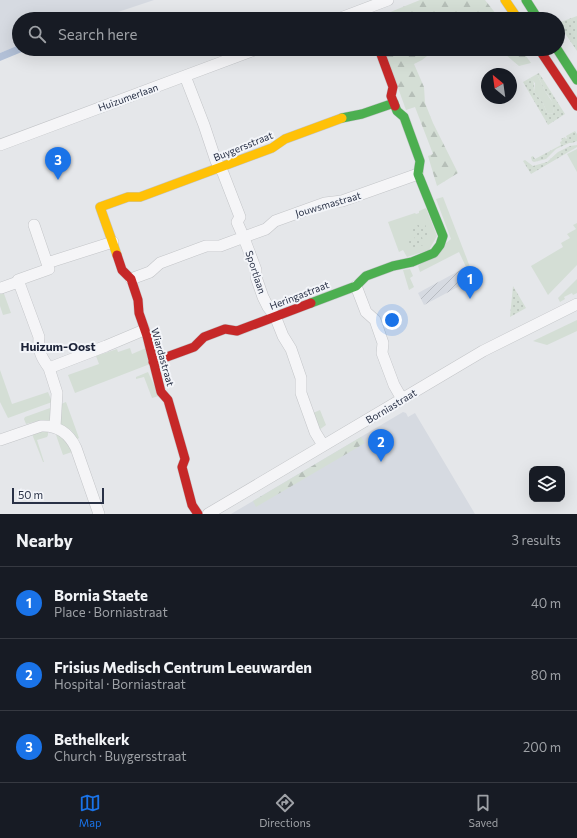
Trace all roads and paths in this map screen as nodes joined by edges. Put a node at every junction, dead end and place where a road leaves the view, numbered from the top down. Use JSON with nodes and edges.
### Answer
{"nodes":[{"id":1,"x":388,"y":0,"type":"edge"},
{"id":2,"x":505,"y":0,"type":"edge"},
{"id":3,"x":526,"y":0,"type":"edge"},
{"id":4,"x":371,"y":12,"type":"edge"},
{"id":5,"x":513,"y":12,"type":"edge"},
{"id":6,"x":534,"y":12,"type":"edge"},
{"id":7,"x":238,"y":56,"type":"edge"},
{"id":8,"x":382,"y":56,"type":"edge"},
{"id":9,"x":544,"y":56,"type":"edge"},
{"id":10,"x":562,"y":56,"type":"edge"},
{"id":11,"x":185,"y":76,"type":"junction"},
{"id":12,"x":577,"y":80,"type":"edge"},
{"id":13,"x":394,"y":103,"type":"junction"},
{"id":14,"x":577,"y":106,"type":"edge"},
{"id":15,"x":0,"y":145,"type":"edge"},
{"id":16,"x":220,"y":167,"type":"junction"},
{"id":17,"x":418,"y":174,"type":"junction"},
{"id":18,"x":100,"y":207,"type":"joint"},
{"id":19,"x":34,"y":225,"type":"dead end"},
{"id":20,"x":244,"y":238,"type":"junction"},
{"id":21,"x":113,"y":242,"type":"junction"},
{"id":22,"x":47,"y":263,"type":"junction"},
{"id":23,"x":131,"y":279,"type":"junction"},
{"id":24,"x":18,"y":281,"type":"junction"},
{"id":25,"x":356,"y":286,"type":"junction"},
{"id":26,"x":1,"y":288,"type":"edge"},
{"id":27,"x":577,"y":304,"type":"edge"},
{"id":28,"x":276,"y":316,"type":"junction"},
{"id":29,"x":144,"y":330,"type":"junction"},
{"id":30,"x":154,"y":362,"type":"junction"},
{"id":31,"x":48,"y":368,"type":"junction"},
{"id":32,"x":402,"y":399,"type":"junction"},
{"id":33,"x":55,"y":427,"type":"junction"},
{"id":34,"x":0,"y":440,"type":"edge"},
{"id":35,"x":323,"y":445,"type":"junction"},
{"id":36,"x":99,"y":514,"type":"edge"},
{"id":37,"x":198,"y":514,"type":"edge"},
{"id":38,"x":208,"y":514,"type":"edge"}],
"edges":[{"from":1,"to":4,"type":"street"},
{"from":2,"to":5,"type":"street"},
{"from":3,"to":6,"type":"street"},
{"from":7,"to":11,"type":"street","name":"Huizumerlaan"},
{"from":8,"to":13,"type":"street"},
{"from":9,"to":14,"type":"street"},
{"from":10,"to":12,"type":"street"},
{"from":11,"to":15,"type":"street","name":"Huizumerlaan"},
{"from":11,"to":16,"type":"street","name":"Sportlaan"},
{"from":13,"to":16,"type":"street","name":"Buygersstraat"},
{"from":13,"to":17,"type":"street"},
{"from":16,"to":18,"type":"street","name":"Buygersstraat"},
{"from":16,"to":20,"type":"street","name":"Sportlaan"},
{"from":17,"to":20,"type":"street","name":"Jouwsmastraat"},
{"from":17,"to":25,"type":"street","name":"Heringastraat"},
{"from":18,"to":21,"type":"street","name":"Wiardastraat"},
{"from":19,"to":22,"type":"street"},
{"from":20,"to":23,"type":"street","name":"Jouwsmastraat"},
{"from":20,"to":28,"type":"street","name":"Sportlaan"},
{"from":21,"to":22,"type":"street"},
{"from":21,"to":23,"type":"street","name":"Wiardastraat"},
{"from":22,"to":24,"type":"street"},
{"from":23,"to":29,"type":"street","name":"Wiardastraat"},
{"from":24,"to":26,"type":"street"},
{"from":24,"to":31,"type":"street"},
{"from":25,"to":28,"type":"street","name":"Heringastraat"},
{"from":25,"to":32,"type":"street"},
{"from":27,"to":32,"type":"street","name":"Borniastraat"},
{"from":28,"to":30,"type":"street","name":"Heringastraat"},
{"from":28,"to":35,"type":"street","name":"Sportlaan"},
{"from":29,"to":30,"type":"street","name":"Wiardastraat"},
{"from":29,"to":31,"type":"street"},
{"from":30,"to":37,"type":"street","name":"Wiardastraat"},
{"from":31,"to":33,"type":"street"},
{"from":32,"to":35,"type":"street","name":"Borniastraat"},
{"from":33,"to":34,"type":"street"},
{"from":33,"to":36,"type":"street"},
{"from":35,"to":38,"type":"street","name":"Borniastraat"}]}
